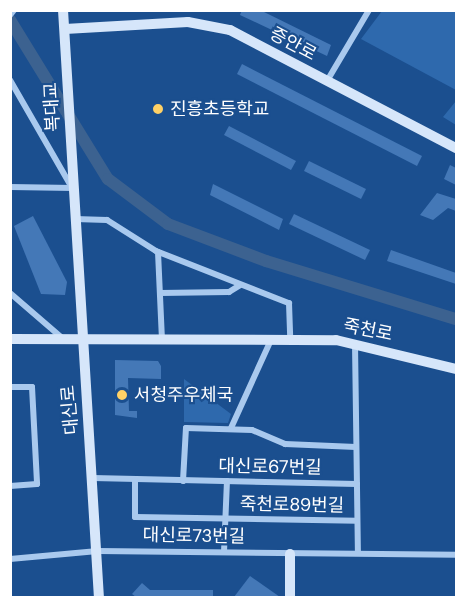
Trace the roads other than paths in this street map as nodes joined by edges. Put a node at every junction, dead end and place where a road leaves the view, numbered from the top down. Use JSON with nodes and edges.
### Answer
{"nodes":[{"id":1,"x":14,"y":10,"type":"edge"},
{"id":2,"x":63,"y":10,"type":"edge"},
{"id":3,"x":369,"y":10,"type":"edge"},
{"id":4,"x":10,"y":15,"type":"edge"},
{"id":5,"x":65,"y":29,"type":"junction"},
{"id":6,"x":10,"y":80,"type":"edge"},
{"id":7,"x":327,"y":81,"type":"junction"},
{"id":8,"x":456,"y":148,"type":"edge"},
{"id":9,"x":73,"y":186,"type":"junction"},
{"id":10,"x":10,"y":187,"type":"edge"},
{"id":11,"x":74,"y":219,"type":"junction"},
{"id":12,"x":158,"y":252,"type":"junction"},
{"id":13,"x":240,"y":285,"type":"junction"},
{"id":14,"x":160,"y":293,"type":"junction"},
{"id":15,"x":10,"y":294,"type":"edge"},
{"id":16,"x":10,"y":339,"type":"edge"},
{"id":17,"x":290,"y":339,"type":"junction"},
{"id":18,"x":162,"y":340,"type":"junction"},
{"id":19,"x":271,"y":340,"type":"junction"},
{"id":20,"x":66,"y":341,"type":"junction"},
{"id":21,"x":355,"y":341,"type":"junction"},
{"id":22,"x":80,"y":342,"type":"junction"},
{"id":23,"x":456,"y":369,"type":"edge"},
{"id":24,"x":10,"y":387,"type":"edge"},
{"id":25,"x":231,"y":428,"type":"junction"},
{"id":26,"x":356,"y":447,"type":"junction"},
{"id":27,"x":93,"y":478,"type":"junction"},
{"id":28,"x":135,"y":480,"type":"junction"},
{"id":29,"x":183,"y":481,"type":"junction"},
{"id":30,"x":227,"y":481,"type":"junction"},
{"id":31,"x":357,"y":484,"type":"junction"},
{"id":32,"x":10,"y":486,"type":"edge"},
{"id":33,"x":226,"y":519,"type":"junction"},
{"id":34,"x":357,"y":521,"type":"junction"},
{"id":35,"x":98,"y":551,"type":"junction"},
{"id":36,"x":224,"y":552,"type":"junction"},
{"id":37,"x":358,"y":553,"type":"junction"},
{"id":38,"x":290,"y":554,"type":"junction"},
{"id":39,"x":456,"y":555,"type":"edge"},
{"id":40,"x":10,"y":559,"type":"edge"},
{"id":41,"x":99,"y":597,"type":"edge"},
{"id":42,"x":290,"y":597,"type":"edge"}],
"edges":[{"from":1,"to":4,"type":"street"},
{"from":2,"to":5,"type":"street"},
{"from":3,"to":7,"type":"street"},
{"from":5,"to":7,"type":"street","name":"증안로"},
{"from":5,"to":9,"type":"street","name":"복대교"},
{"from":6,"to":9,"type":"street"},
{"from":7,"to":8,"type":"street","name":"증안로"},
{"from":9,"to":10,"type":"street"},
{"from":9,"to":11,"type":"street","name":"대신로"},
{"from":11,"to":12,"type":"street"},
{"from":11,"to":22,"type":"street","name":"대신로"},
{"from":12,"to":13,"type":"street"},
{"from":12,"to":14,"type":"street"},
{"from":13,"to":14,"type":"street"},
{"from":13,"to":17,"type":"street"},
{"from":14,"to":18,"type":"street"},
{"from":15,"to":20,"type":"street"},
{"from":16,"to":20,"type":"street","name":"죽천로"},
{"from":17,"to":19,"type":"street","name":"죽천로"},
{"from":17,"to":21,"type":"street","name":"죽천로"},
{"from":18,"to":19,"type":"street","name":"죽천로"},
{"from":18,"to":22,"type":"street","name":"죽천로"},
{"from":19,"to":25,"type":"street"},
{"from":20,"to":22,"type":"street","name":"죽천로"},
{"from":21,"to":23,"type":"street","name":"죽천로"},
{"from":21,"to":26,"type":"street","name":"죽천로89번길"},
{"from":22,"to":27,"type":"street","name":"대신로"},
{"from":24,"to":32,"type":"street"},
{"from":25,"to":26,"type":"street"},
{"from":25,"to":29,"type":"street"},
{"from":26,"to":31,"type":"street","name":"죽천로89번길"},
{"from":27,"to":28,"type":"street","name":"대신로67번길"},
{"from":27,"to":35,"type":"street","name":"대신로"},
{"from":28,"to":29,"type":"street","name":"대신로67번길"},
{"from":28,"to":33,"type":"street"},
{"from":29,"to":30,"type":"street","name":"대신로67번길"},
{"from":30,"to":31,"type":"street","name":"대신로67번길"},
{"from":30,"to":33,"type":"street"},
{"from":31,"to":34,"type":"street","name":"죽천로89번길"},
{"from":33,"to":34,"type":"street","name":"죽천로89번길"},
{"from":33,"to":36,"type":"street"},
{"from":34,"to":37,"type":"street","name":"죽천로89번길"},
{"from":35,"to":36,"type":"street","name":"대신로73번길"},
{"from":35,"to":40,"type":"street","name":"대신로73번길"},
{"from":35,"to":41,"type":"street","name":"대신로"},
{"from":36,"to":38,"type":"street","name":"대신로73번길"},
{"from":37,"to":38,"type":"street","name":"대신로73번길"},
{"from":37,"to":39,"type":"street","name":"대신로73번길"},
{"from":38,"to":42,"type":"street"}]}
